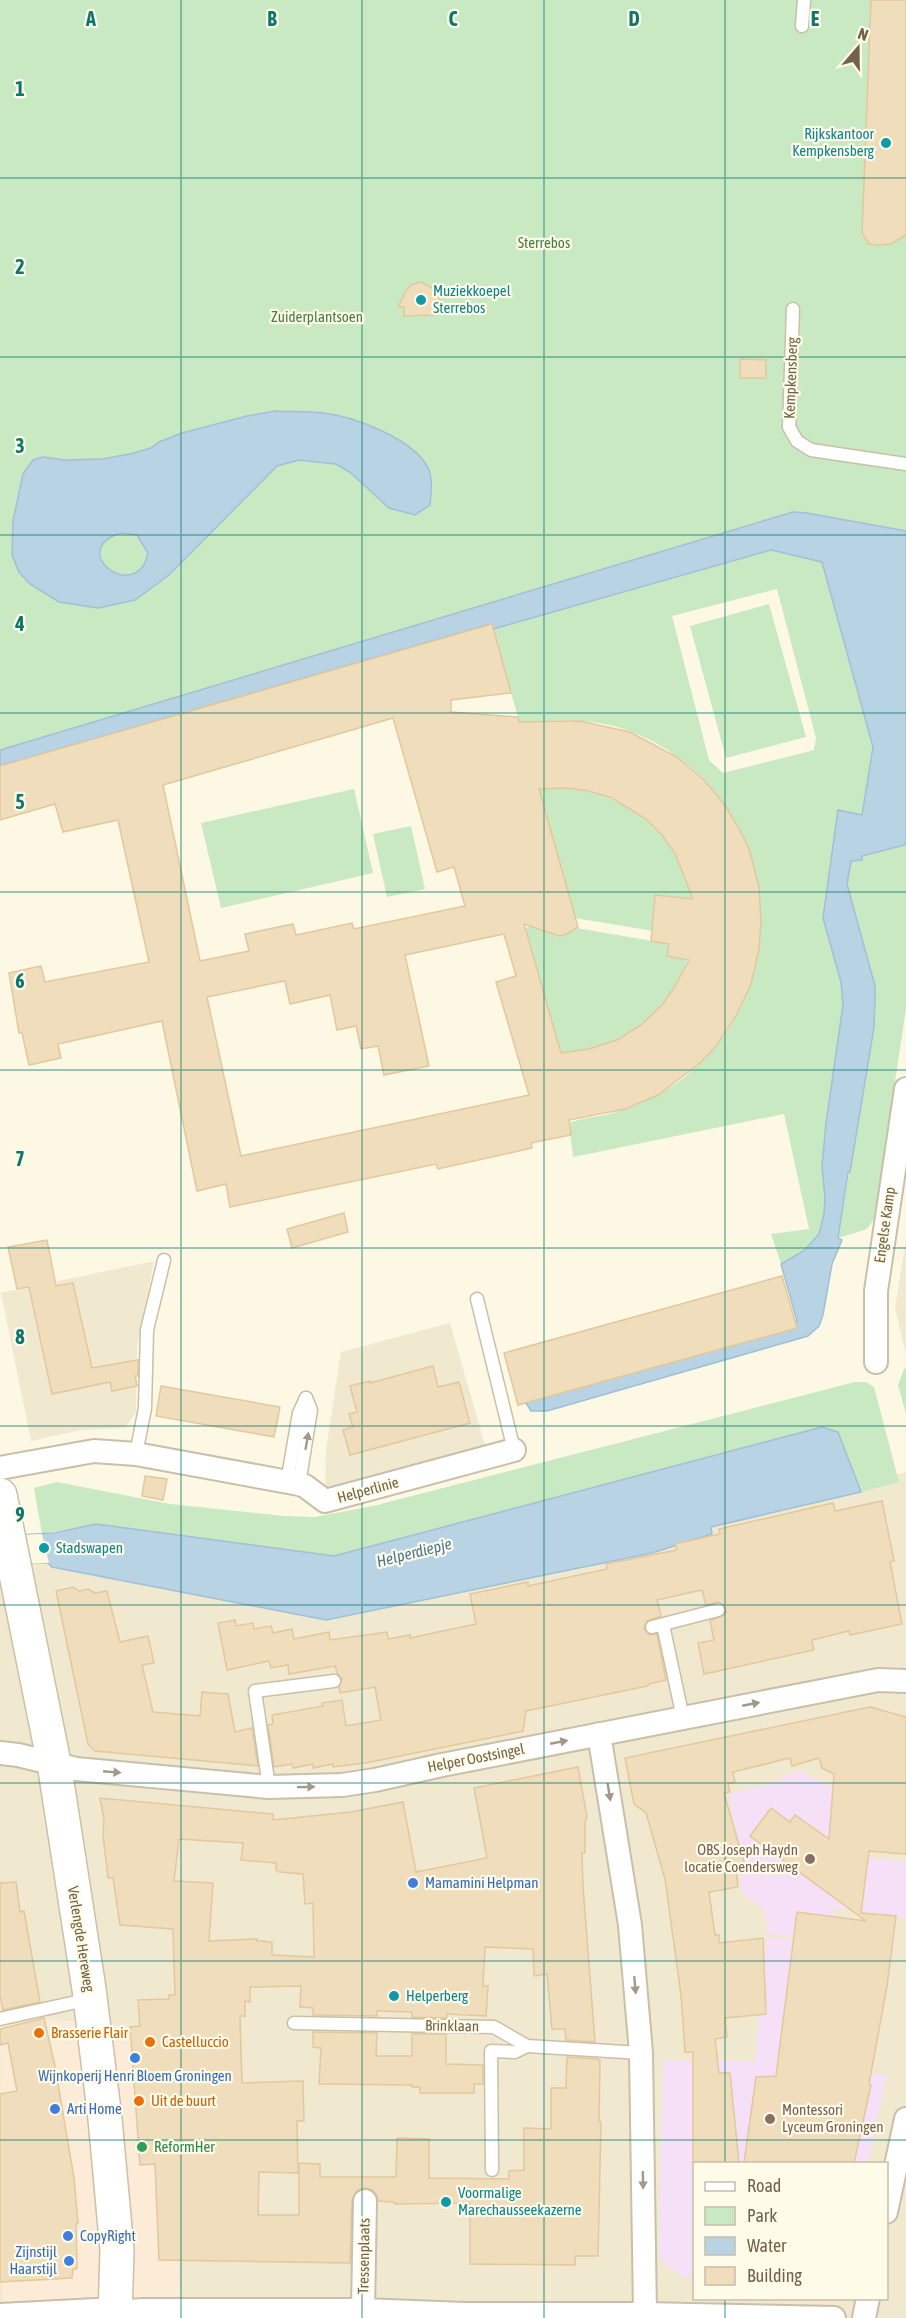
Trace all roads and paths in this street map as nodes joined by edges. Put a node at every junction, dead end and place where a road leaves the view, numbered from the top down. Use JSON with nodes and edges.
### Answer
{"nodes":[{"id":1,"x":804,"y":0,"type":"edge"},
{"id":2,"x":802,"y":26,"type":"dead end"},
{"id":3,"x":793,"y":309,"type":"dead end"},
{"id":4,"x":906,"y":464,"type":"edge"},
{"id":5,"x":906,"y":1089,"type":"edge"},
{"id":6,"x":896,"y":1216,"type":"edge"},
{"id":7,"x":164,"y":1260,"type":"dead end"},
{"id":8,"x":477,"y":1299,"type":"dead end"},
{"id":9,"x":876,"y":1362,"type":"dead end"},
{"id":10,"x":514,"y":1450,"type":"joint"},
{"id":11,"x":136,"y":1454,"type":"junction"},
{"id":12,"x":0,"y":1468,"type":"edge"},
{"id":13,"x":293,"y":1483,"type":"junction"},
{"id":14,"x":0,"y":1495,"type":"edge"},
{"id":15,"x":718,"y":1610,"type":"dead end"},
{"id":16,"x":334,"y":1681,"type":"dead end"},
{"id":17,"x":906,"y":1681,"type":"edge"},
{"id":18,"x":682,"y":1718,"type":"junction"},
{"id":19,"x":599,"y":1734,"type":"junction"},
{"id":20,"x":0,"y":1753,"type":"edge"},
{"id":21,"x":54,"y":1763,"type":"junction"},
{"id":22,"x":269,"y":1787,"type":"junction"},
{"id":23,"x":90,"y":1999,"type":"junction"},
{"id":24,"x":0,"y":2019,"type":"edge"},
{"id":25,"x":294,"y":2024,"type":"dead end"},
{"id":26,"x":527,"y":2046,"type":"junction"},
{"id":27,"x":641,"y":2053,"type":"junction"},
{"id":28,"x":906,"y":2119,"type":"edge"},
{"id":29,"x":492,"y":2170,"type":"dead end"},
{"id":30,"x":365,"y":2201,"type":"dead end"},
{"id":31,"x":888,"y":2203,"type":"edge"},
{"id":32,"x":868,"y":2300,"type":"edge"},
{"id":33,"x":363,"y":2310,"type":"junction"},
{"id":34,"x":645,"y":2314,"type":"junction"},
{"id":35,"x":115,"y":2315,"type":"edge"},
{"id":36,"x":0,"y":2318,"type":"edge"},
{"id":37,"x":834,"y":2318,"type":"edge"},
{"id":38,"x":864,"y":2318,"type":"edge"}],
"edges":[{"from":1,"to":2,"type":"lane"},
{"from":3,"to":4,"type":"lane","name":"Kempkensberg"},
{"from":5,"to":6,"type":"street","name":"Engelse Kamp"},
{"from":6,"to":9,"type":"street","name":"Engelse Kamp"},
{"from":7,"to":11,"type":"lane"},
{"from":8,"to":10,"type":"lane","name":"Helperlinie"},
{"from":10,"to":13,"type":"street","name":"Helperlinie"},
{"from":11,"to":12,"type":"street","name":"Helperlinie"},
{"from":11,"to":13,"type":"street","name":"Helperlinie"},
{"from":13,"to":13,"type":"lane","one_way":true},
{"from":14,"to":21,"type":"main road","name":"Verlengde Hereweg"},
{"from":15,"to":18,"type":"lane"},
{"from":16,"to":22,"type":"lane"},
{"from":18,"to":17,"type":"street","name":"Helper Oostsingel","one_way":true},
{"from":18,"to":19,"type":"street","name":"Helper Oostsingel"},
{"from":22,"to":19,"type":"street","name":"Helper Oostsingel","one_way":true},
{"from":19,"to":27,"type":"street","one_way":true},
{"from":20,"to":21,"type":"street","name":"Helper Oostsingel"},
{"from":21,"to":22,"type":"street","name":"Helper Oostsingel","one_way":true},
{"from":21,"to":23,"type":"main road","name":"Verlengde Hereweg"},
{"from":23,"to":24,"type":"lane"},
{"from":23,"to":35,"type":"main road","name":"Verlengde Hereweg"},
{"from":25,"to":26,"type":"lane","name":"Brinklaan"},
{"from":26,"to":27,"type":"lane","name":"Brinklaan"},
{"from":26,"to":29,"type":"lane"},
{"from":27,"to":34,"type":"street","one_way":true},
{"from":28,"to":31,"type":"street"},
{"from":30,"to":33,"type":"street","name":"Tressenplaats"},
{"from":32,"to":38,"type":"street"},
{"from":33,"to":34,"type":"street"},
{"from":33,"to":35,"type":"street"},
{"from":34,"to":37,"type":"street"},
{"from":35,"to":36,"type":"street"}]}
